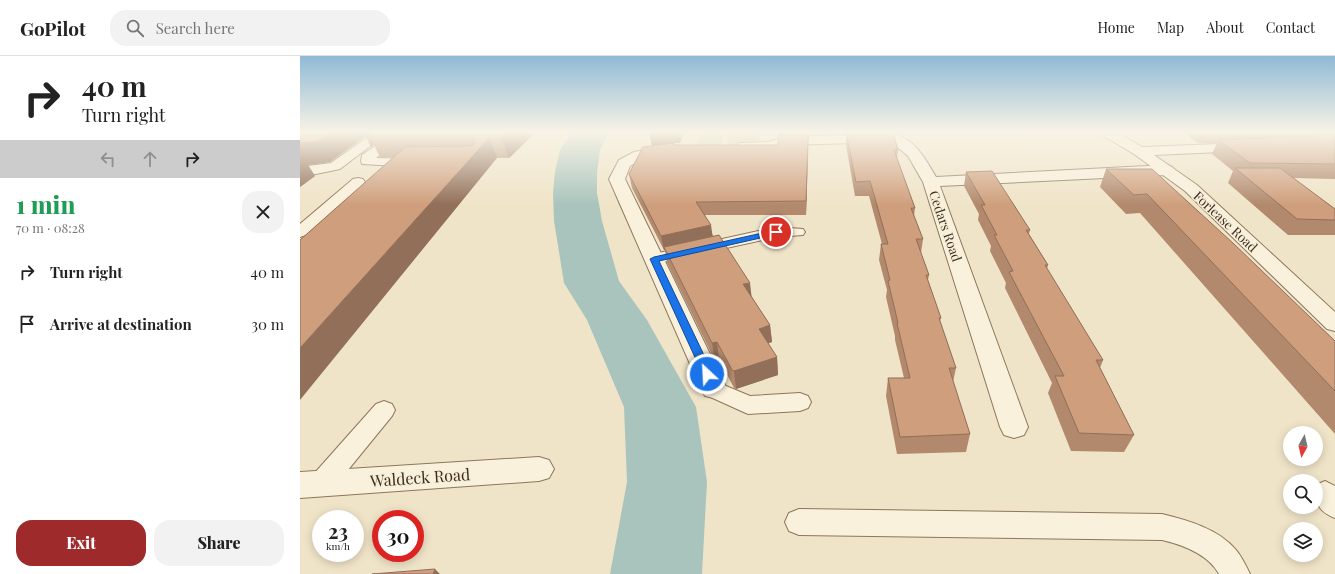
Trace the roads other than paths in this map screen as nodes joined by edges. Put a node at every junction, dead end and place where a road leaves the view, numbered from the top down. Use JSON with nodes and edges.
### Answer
{"nodes":[{"id":1,"x":349,"y":156,"type":"edge"},
{"id":2,"x":370,"y":156,"type":"edge"},
{"id":3,"x":637,"y":156,"type":"edge"},
{"id":4,"x":916,"y":156,"type":"edge"},
{"id":5,"x":1147,"y":156,"type":"edge"},
{"id":6,"x":429,"y":163,"type":"edge"},
{"id":7,"x":1167,"y":170,"type":"junction"},
{"id":8,"x":300,"y":171,"type":"edge"},
{"id":9,"x":358,"y":182,"type":"dead end"},
{"id":10,"x":931,"y":182,"type":"junction"},
{"id":11,"x":300,"y":232,"type":"edge"},
{"id":12,"x":796,"y":232,"type":"dead end"},
{"id":13,"x":654,"y":259,"type":"junction"},
{"id":14,"x":1335,"y":324,"type":"edge"},
{"id":15,"x":714,"y":389,"type":"joint"},
{"id":16,"x":800,"y":402,"type":"dead end"},
{"id":17,"x":384,"y":410,"type":"dead end"},
{"id":18,"x":1014,"y":426,"type":"dead end"},
{"id":19,"x":539,"y":469,"type":"dead end"},
{"id":20,"x":311,"y":485,"type":"edge"},
{"id":21,"x":798,"y":522,"type":"dead end"},
{"id":22,"x":1235,"y":574,"type":"edge"}],
"edges":[{"from":1,"to":8,"type":"lane"},
{"from":2,"to":6,"type":"lane"},
{"from":3,"to":13,"type":"street"},
{"from":4,"to":10,"type":"street"},
{"from":5,"to":7,"type":"street","name":"Forlease Road"},
{"from":7,"to":10,"type":"street","name":"Cedars Road"},
{"from":7,"to":14,"type":"street","name":"Forlease Road"},
{"from":9,"to":11,"type":"lane"},
{"from":10,"to":18,"type":"street","name":"Cedars Road"},
{"from":12,"to":13,"type":"lane"},
{"from":13,"to":15,"type":"street"},
{"from":15,"to":16,"type":"lane"},
{"from":17,"to":20,"type":"lane"},
{"from":19,"to":20,"type":"street","name":"Waldeck Road"},
{"from":21,"to":22,"type":"lane"}]}
